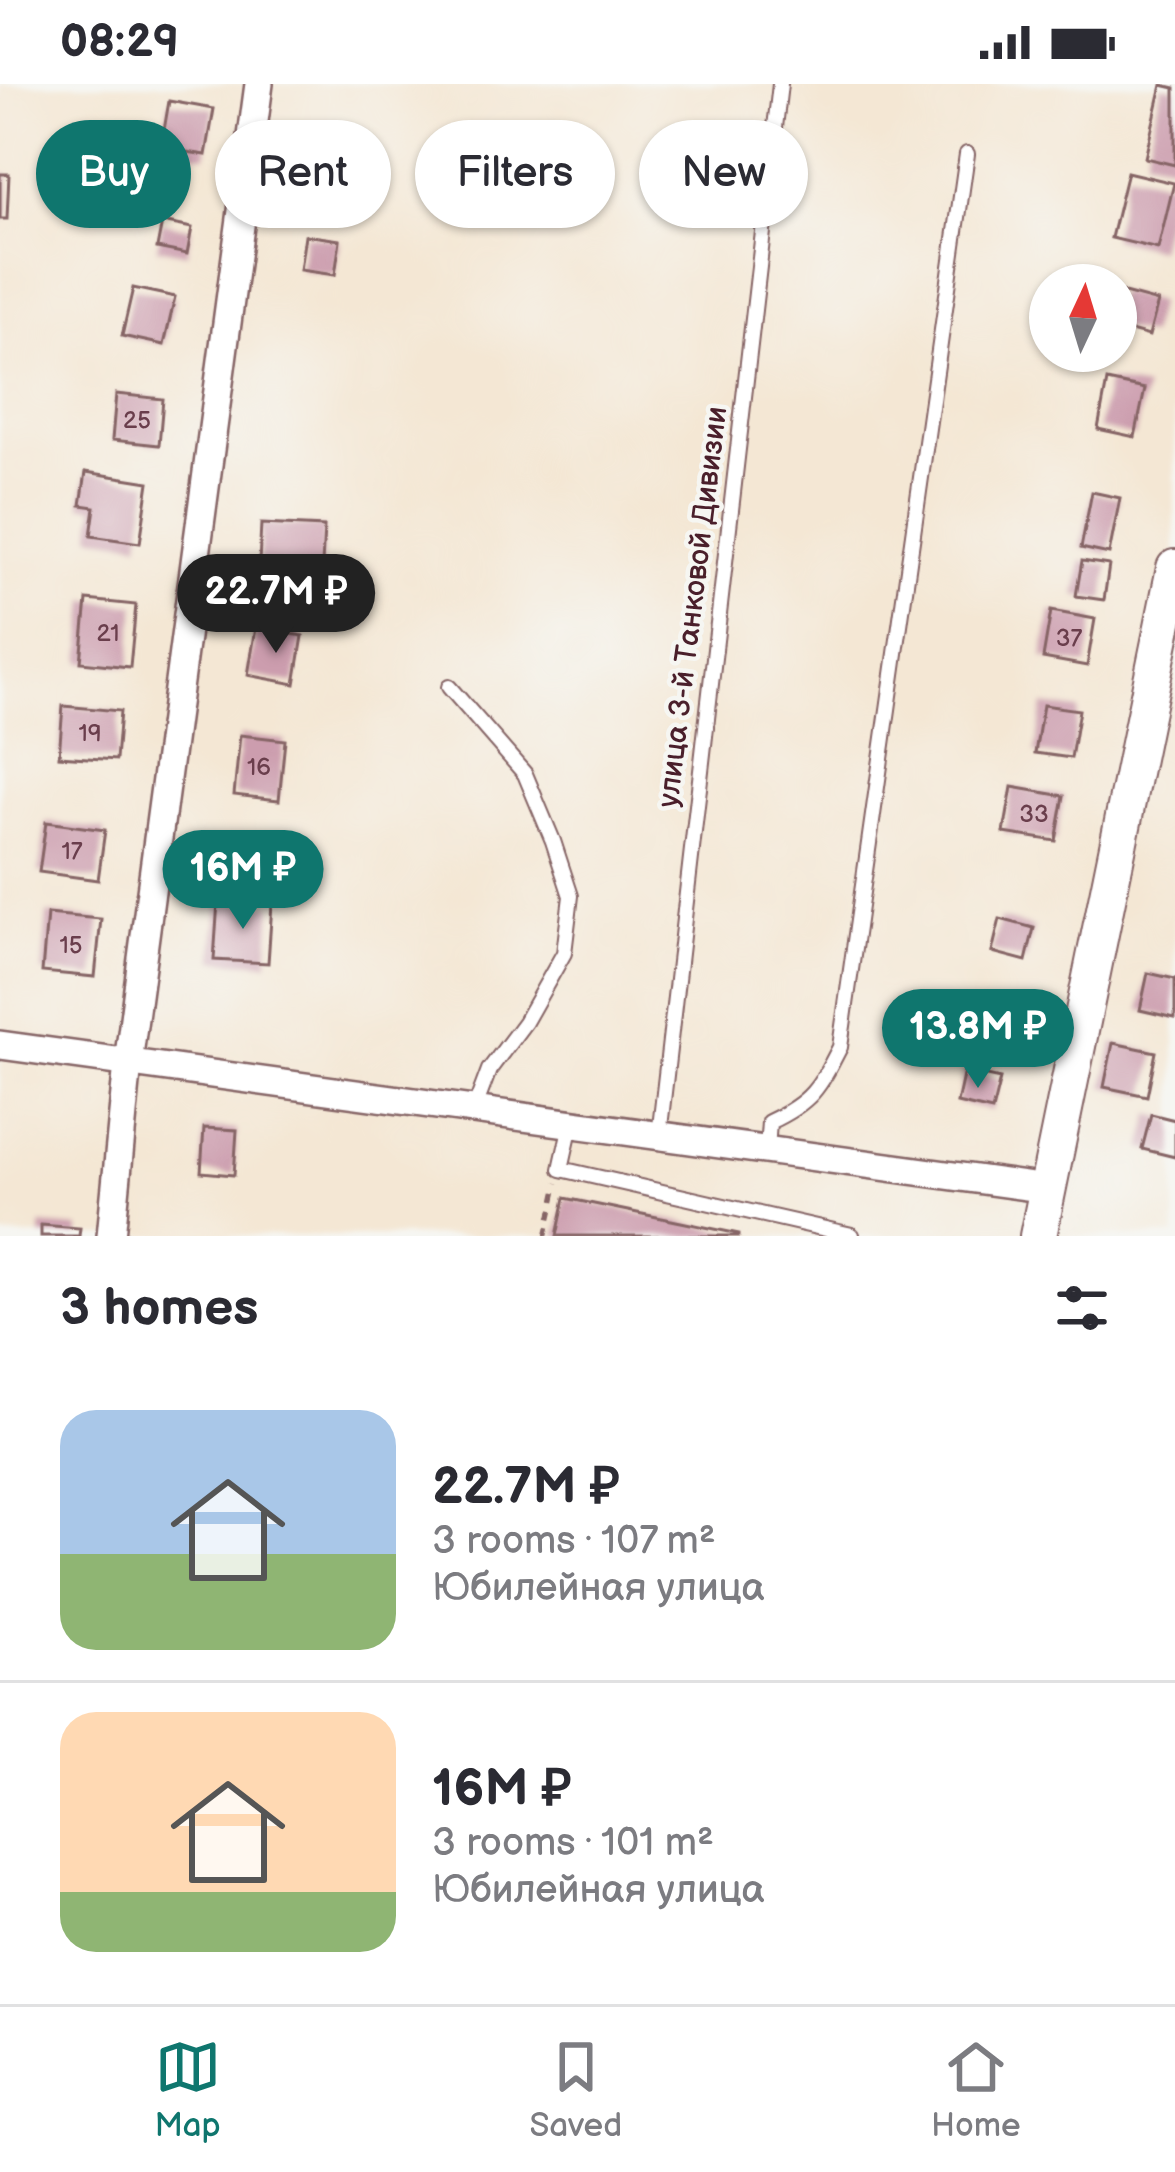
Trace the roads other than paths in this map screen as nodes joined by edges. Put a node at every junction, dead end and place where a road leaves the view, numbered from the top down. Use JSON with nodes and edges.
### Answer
{"nodes":[{"id":1,"x":259,"y":84,"type":"edge"},
{"id":2,"x":780,"y":84,"type":"edge"},
{"id":3,"x":967,"y":154,"type":"dead end"},
{"id":4,"x":1175,"y":568,"type":"edge"},
{"id":5,"x":449,"y":687,"type":"dead end"},
{"id":6,"x":0,"y":1045,"type":"edge"},
{"id":7,"x":128,"y":1063,"type":"junction"},
{"id":8,"x":474,"y":1111,"type":"junction"},
{"id":9,"x":571,"y":1124,"type":"junction"},
{"id":10,"x":659,"y":1136,"type":"junction"},
{"id":11,"x":766,"y":1150,"type":"junction"},
{"id":12,"x":1048,"y":1189,"type":"junction"},
{"id":13,"x":852,"y":1235,"type":"edge"},
{"id":14,"x":111,"y":1236,"type":"edge"},
{"id":15,"x":1038,"y":1236,"type":"edge"}],
"edges":[{"from":1,"to":7,"type":"street"},
{"from":2,"to":10,"type":"lane","name":"улица 3-й Танковой Дивизии"},
{"from":3,"to":11,"type":"lane"},
{"from":4,"to":12,"type":"main road"},
{"from":5,"to":8,"type":"lane"},
{"from":6,"to":7,"type":"street"},
{"from":7,"to":8,"type":"street"},
{"from":7,"to":14,"type":"street"},
{"from":8,"to":9,"type":"street"},
{"from":9,"to":10,"type":"street"},
{"from":9,"to":13,"type":"lane"},
{"from":10,"to":11,"type":"street"},
{"from":11,"to":12,"type":"street"},
{"from":12,"to":15,"type":"main road"}]}
